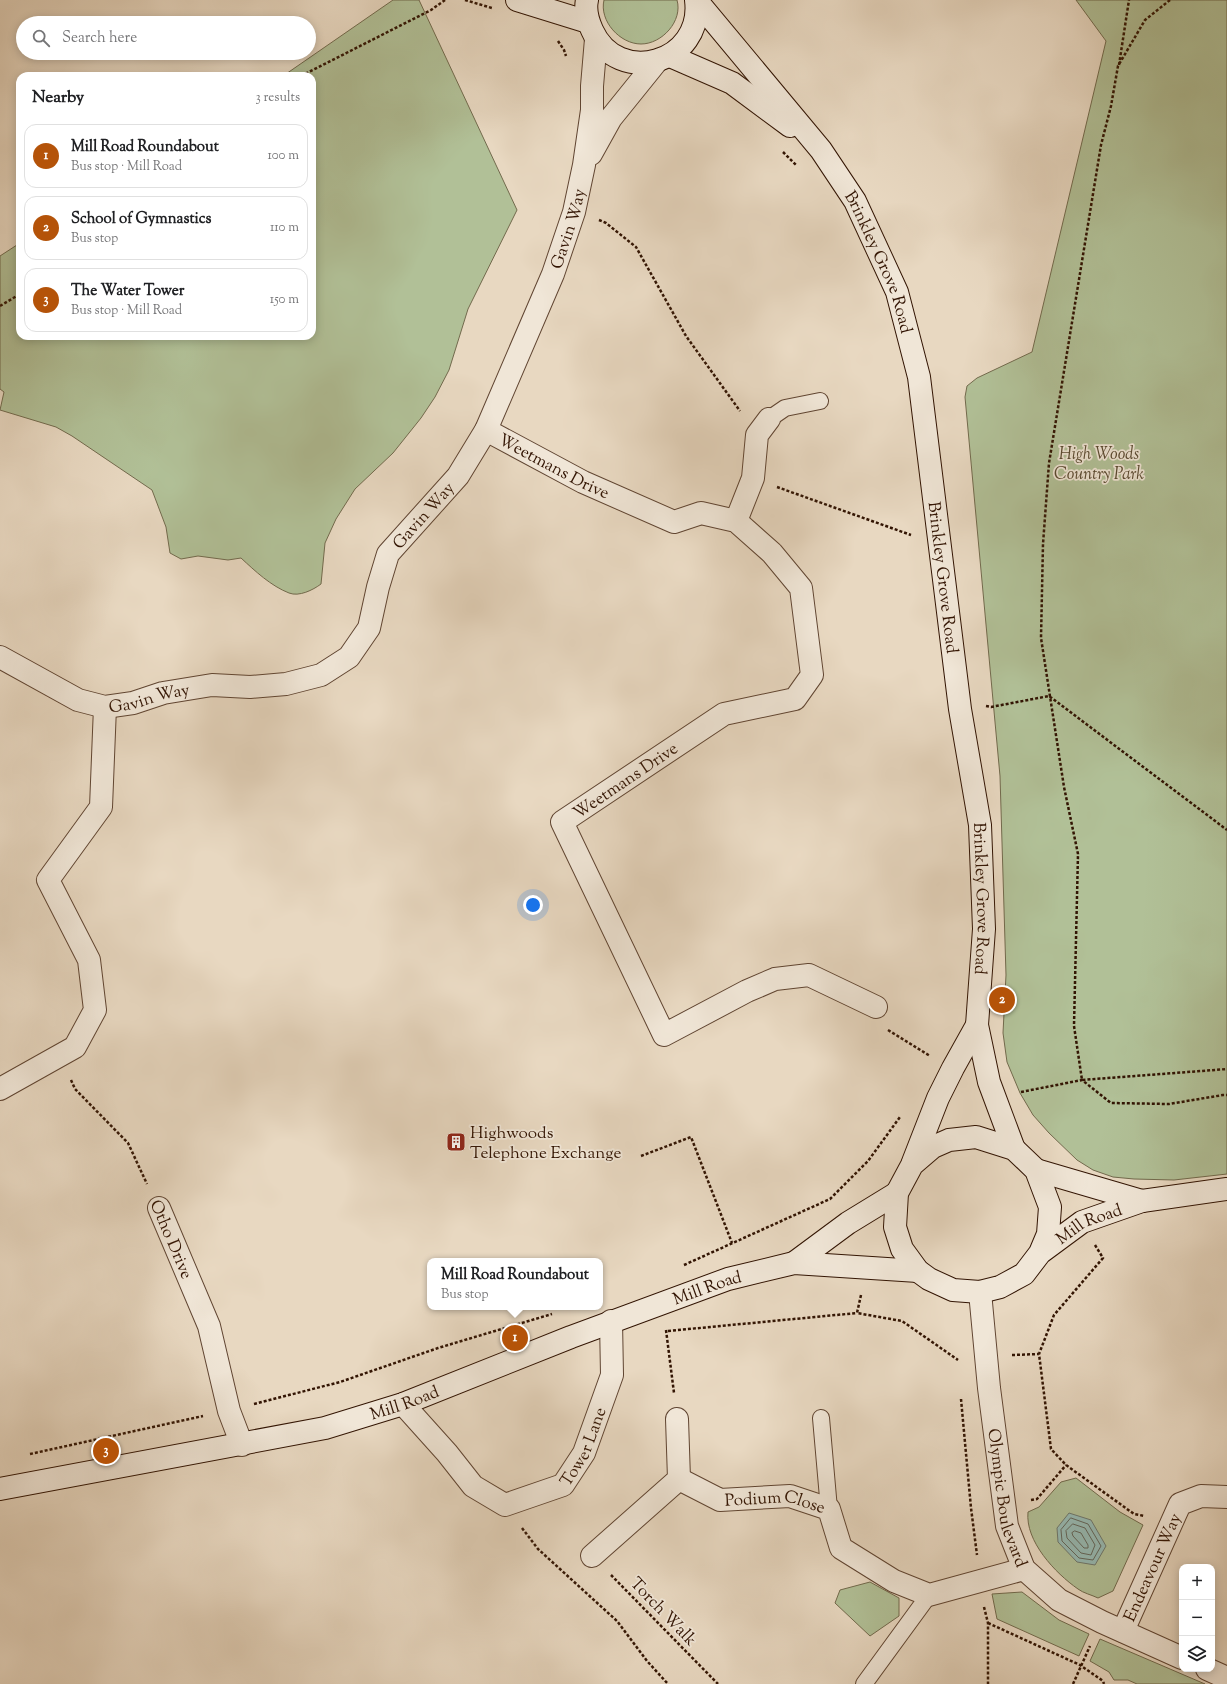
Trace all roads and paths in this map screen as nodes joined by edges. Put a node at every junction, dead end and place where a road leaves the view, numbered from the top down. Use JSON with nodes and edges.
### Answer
{"nodes":[{"id":1,"x":445,"y":0,"type":"edge"},
{"id":2,"x":518,"y":0,"type":"edge"},
{"id":3,"x":587,"y":0,"type":"edge"},
{"id":4,"x":1129,"y":0,"type":"edge"},
{"id":5,"x":1170,"y":0,"type":"edge"},
{"id":6,"x":696,"y":1,"type":"edge"},
{"id":7,"x":592,"y":30,"type":"junction"},
{"id":8,"x":663,"y":59,"type":"junction"},
{"id":9,"x":1118,"y":66,"type":"junction"},
{"id":10,"x":309,"y":72,"type":"edge"},
{"id":11,"x":781,"y":150,"type":"dead end"},
{"id":12,"x":821,"y":150,"type":"junction"},
{"id":13,"x":584,"y":165,"type":"junction"},
{"id":14,"x":801,"y":171,"type":"dead end"},
{"id":15,"x":574,"y":212,"type":"junction"},
{"id":16,"x":16,"y":296,"type":"edge"},
{"id":17,"x":0,"y":306,"type":"edge"},
{"id":18,"x":820,"y":401,"type":"dead end"},
{"id":19,"x":763,"y":427,"type":"junction"},
{"id":20,"x":486,"y":430,"type":"junction"},
{"id":21,"x":752,"y":478,"type":"junction"},
{"id":22,"x":736,"y":521,"type":"junction"},
{"id":23,"x":918,"y":538,"type":"dead end"},
{"id":24,"x":0,"y":657,"type":"edge"},
{"id":25,"x":1049,"y":696,"type":"junction"},
{"id":26,"x":982,"y":706,"type":"dead end"},
{"id":27,"x":105,"y":707,"type":"junction"},
{"id":28,"x":1227,"y":830,"type":"edge"},
{"id":29,"x":876,"y":1007,"type":"joint"},
{"id":30,"x":977,"y":1025,"type":"junction"},
{"id":31,"x":59,"y":1056,"type":"junction"},
{"id":32,"x":936,"y":1060,"type":"dead end"},
{"id":33,"x":1227,"y":1069,"type":"edge"},
{"id":34,"x":1082,"y":1080,"type":"junction"},
{"id":35,"x":0,"y":1089,"type":"edge"},
{"id":36,"x":1020,"y":1093,"type":"dead end"},
{"id":37,"x":1227,"y":1095,"type":"edge"},
{"id":38,"x":902,"y":1114,"type":"dead end"},
{"id":39,"x":1014,"y":1149,"type":"junction"},
{"id":40,"x":641,"y":1156,"type":"dead end"},
{"id":41,"x":912,"y":1165,"type":"junction"},
{"id":42,"x":1036,"y":1170,"type":"junction"},
{"id":43,"x":1227,"y":1189,"type":"edge"},
{"id":44,"x":897,"y":1193,"type":"junction"},
{"id":45,"x":830,"y":1199,"type":"junction"},
{"id":46,"x":1142,"y":1201,"type":"junction"},
{"id":47,"x":159,"y":1208,"type":"joint"},
{"id":48,"x":1082,"y":1222,"type":"junction"},
{"id":49,"x":848,"y":1223,"type":"junction"},
{"id":50,"x":732,"y":1243,"type":"junction"},
{"id":51,"x":1040,"y":1253,"type":"junction"},
{"id":52,"x":794,"y":1263,"type":"junction"},
{"id":53,"x":677,"y":1268,"type":"dead end"},
{"id":54,"x":870,"y":1268,"type":"junction"},
{"id":55,"x":918,"y":1271,"type":"junction"},
{"id":56,"x":980,"y":1292,"type":"junction"},
{"id":57,"x":662,"y":1303,"type":"junction"},
{"id":58,"x":559,"y":1312,"type":"dead end"},
{"id":59,"x":857,"y":1313,"type":"junction"},
{"id":60,"x":611,"y":1321,"type":"junction"},
{"id":61,"x":666,"y":1332,"type":"junction"},
{"id":62,"x":958,"y":1366,"type":"dead end"},
{"id":63,"x":961,"y":1398,"type":"dead end"},
{"id":64,"x":403,"y":1404,"type":"junction"},
{"id":65,"x":229,"y":1411,"type":"junction"},
{"id":66,"x":821,"y":1418,"type":"dead end"},
{"id":67,"x":677,"y":1419,"type":"joint"},
{"id":68,"x":242,"y":1445,"type":"junction"},
{"id":69,"x":23,"y":1455,"type":"dead end"},
{"id":70,"x":679,"y":1479,"type":"junction"},
{"id":71,"x":0,"y":1489,"type":"edge"},
{"id":72,"x":1227,"y":1497,"type":"edge"},
{"id":73,"x":505,"y":1505,"type":"junction"},
{"id":74,"x":829,"y":1509,"type":"junction"},
{"id":75,"x":1151,"y":1518,"type":"dead end"},
{"id":76,"x":592,"y":1556,"type":"joint"},
{"id":77,"x":1024,"y":1569,"type":"junction"},
{"id":78,"x":981,"y":1582,"type":"junction"},
{"id":79,"x":929,"y":1596,"type":"junction"},
{"id":80,"x":1102,"y":1622,"type":"junction"},
{"id":81,"x":988,"y":1623,"type":"junction"},
{"id":82,"x":1124,"y":1631,"type":"junction"},
{"id":83,"x":1179,"y":1657,"type":"edge"},
{"id":84,"x":1080,"y":1665,"type":"junction"},
{"id":85,"x":1214,"y":1672,"type":"edge"},
{"id":86,"x":1227,"y":1678,"type":"edge"},
{"id":87,"x":668,"y":1684,"type":"edge"},
{"id":88,"x":718,"y":1684,"type":"edge"},
{"id":89,"x":864,"y":1684,"type":"edge"},
{"id":90,"x":988,"y":1684,"type":"edge"},
{"id":91,"x":1073,"y":1684,"type":"edge"},
{"id":92,"x":1104,"y":1684,"type":"edge"}],
"edges":[{"from":1,"to":10,"type":"path"},
{"from":2,"to":7,"type":"street"},
{"from":3,"to":7,"type":"street","name":"Gavin Way"},
{"from":4,"to":9,"type":"path"},
{"from":5,"to":9,"type":"path"},
{"from":6,"to":8,"type":"street","name":"Gavin Way"},
{"from":6,"to":12,"type":"street","name":"Brinkley Grove Road"},
{"from":7,"to":8,"type":"street"},
{"from":7,"to":13,"type":"street","name":"Gavin Way"},
{"from":8,"to":12,"type":"street","name":"Brinkley Grove Road"},
{"from":8,"to":13,"type":"street","name":"Gavin Way"},
{"from":9,"to":25,"type":"path"},
{"from":11,"to":14,"type":"path"},
{"from":12,"to":30,"type":"street","name":"Brinkley Grove Road"},
{"from":13,"to":15,"type":"street","name":"Gavin Way"},
{"from":15,"to":19,"type":"path"},
{"from":15,"to":20,"type":"street","name":"Gavin Way"},
{"from":16,"to":17,"type":"path"},
{"from":18,"to":19,"type":"lane"},
{"from":19,"to":21,"type":"street"},
{"from":20,"to":22,"type":"street","name":"Weetmans Drive"},
{"from":20,"to":27,"type":"street","name":"Gavin Way"},
{"from":21,"to":22,"type":"street"},
{"from":21,"to":23,"type":"path"},
{"from":22,"to":29,"type":"street","name":"Weetmans Drive"},
{"from":24,"to":27,"type":"street","name":"Gavin Way"},
{"from":25,"to":26,"type":"path"},
{"from":25,"to":28,"type":"path"},
{"from":25,"to":34,"type":"path"},
{"from":27,"to":31,"type":"street"},
{"from":29,"to":32,"type":"path"},
{"from":30,"to":39,"type":"street","name":"Brinkley Grove Road"},
{"from":30,"to":41,"type":"street","name":"Brinkley Grove Road"},
{"from":31,"to":35,"type":"street"},
{"from":31,"to":47,"type":"path","name":"Otho Drive"},
{"from":33,"to":34,"type":"path"},
{"from":34,"to":36,"type":"path"},
{"from":34,"to":37,"type":"path"},
{"from":38,"to":45,"type":"path"},
{"from":39,"to":41,"type":"street","name":"Mill Road"},
{"from":39,"to":42,"type":"street","name":"Mill Road"},
{"from":40,"to":50,"type":"path"},
{"from":41,"to":44,"type":"street","name":"Mill Road"},
{"from":42,"to":46,"type":"street","name":"Mill Road"},
{"from":42,"to":51,"type":"street","name":"Mill Road"},
{"from":43,"to":46,"type":"street","name":"Mill Road"},
{"from":44,"to":49,"type":"street","name":"Mill Road"},
{"from":44,"to":55,"type":"street","name":"Mill Road"},
{"from":45,"to":49,"type":"path"},
{"from":45,"to":50,"type":"path"},
{"from":46,"to":48,"type":"street","name":"Mill Road"},
{"from":47,"to":65,"type":"street","name":"Otho Drive"},
{"from":48,"to":51,"type":"street","name":"Mill Road"},
{"from":48,"to":75,"type":"path"},
{"from":49,"to":52,"type":"street","name":"Mill Road"},
{"from":50,"to":53,"type":"path"},
{"from":51,"to":56,"type":"street","name":"Mill Road"},
{"from":52,"to":54,"type":"street","name":"Mill Road"},
{"from":52,"to":57,"type":"street","name":"Mill Road"},
{"from":54,"to":55,"type":"street","name":"Mill Road"},
{"from":54,"to":59,"type":"path"},
{"from":55,"to":56,"type":"street","name":"Mill Road"},
{"from":56,"to":77,"type":"street","name":"Olympic Boulevard"},
{"from":57,"to":60,"type":"street","name":"Mill Road"},
{"from":57,"to":61,"type":"path"},
{"from":58,"to":65,"type":"path"},
{"from":59,"to":61,"type":"path"},
{"from":59,"to":62,"type":"path"},
{"from":60,"to":64,"type":"street","name":"Mill Road"},
{"from":60,"to":73,"type":"street","name":"Tower Lane"},
{"from":61,"to":67,"type":"path"},
{"from":63,"to":78,"type":"path"},
{"from":64,"to":68,"type":"street","name":"Mill Road"},
{"from":64,"to":73,"type":"street"},
{"from":65,"to":68,"type":"street","name":"Otho Drive"},
{"from":65,"to":69,"type":"path"},
{"from":66,"to":74,"type":"lane"},
{"from":67,"to":70,"type":"street"},
{"from":68,"to":71,"type":"street","name":"Mill Road"},
{"from":70,"to":74,"type":"street","name":"Podium Close"},
{"from":70,"to":76,"type":"street"},
{"from":72,"to":82,"type":"street","name":"Endeavour Way"},
{"from":73,"to":87,"type":"path"},
{"from":74,"to":79,"type":"street","name":"Podium Close"},
{"from":76,"to":88,"type":"path","name":"Torch Walk"},
{"from":77,"to":78,"type":"street"},
{"from":77,"to":80,"type":"street","name":"Olympic Boulevard"},
{"from":78,"to":79,"type":"street"},
{"from":78,"to":81,"type":"path"},
{"from":79,"to":89,"type":"lane"},
{"from":80,"to":82,"type":"street","name":"Olympic Boulevard"},
{"from":80,"to":84,"type":"path"},
{"from":81,"to":84,"type":"path"},
{"from":81,"to":90,"type":"path"},
{"from":82,"to":83,"type":"street","name":"Olympic Boulevard"},
{"from":84,"to":91,"type":"path"},
{"from":84,"to":92,"type":"path"},
{"from":85,"to":86,"type":"street"}]}
